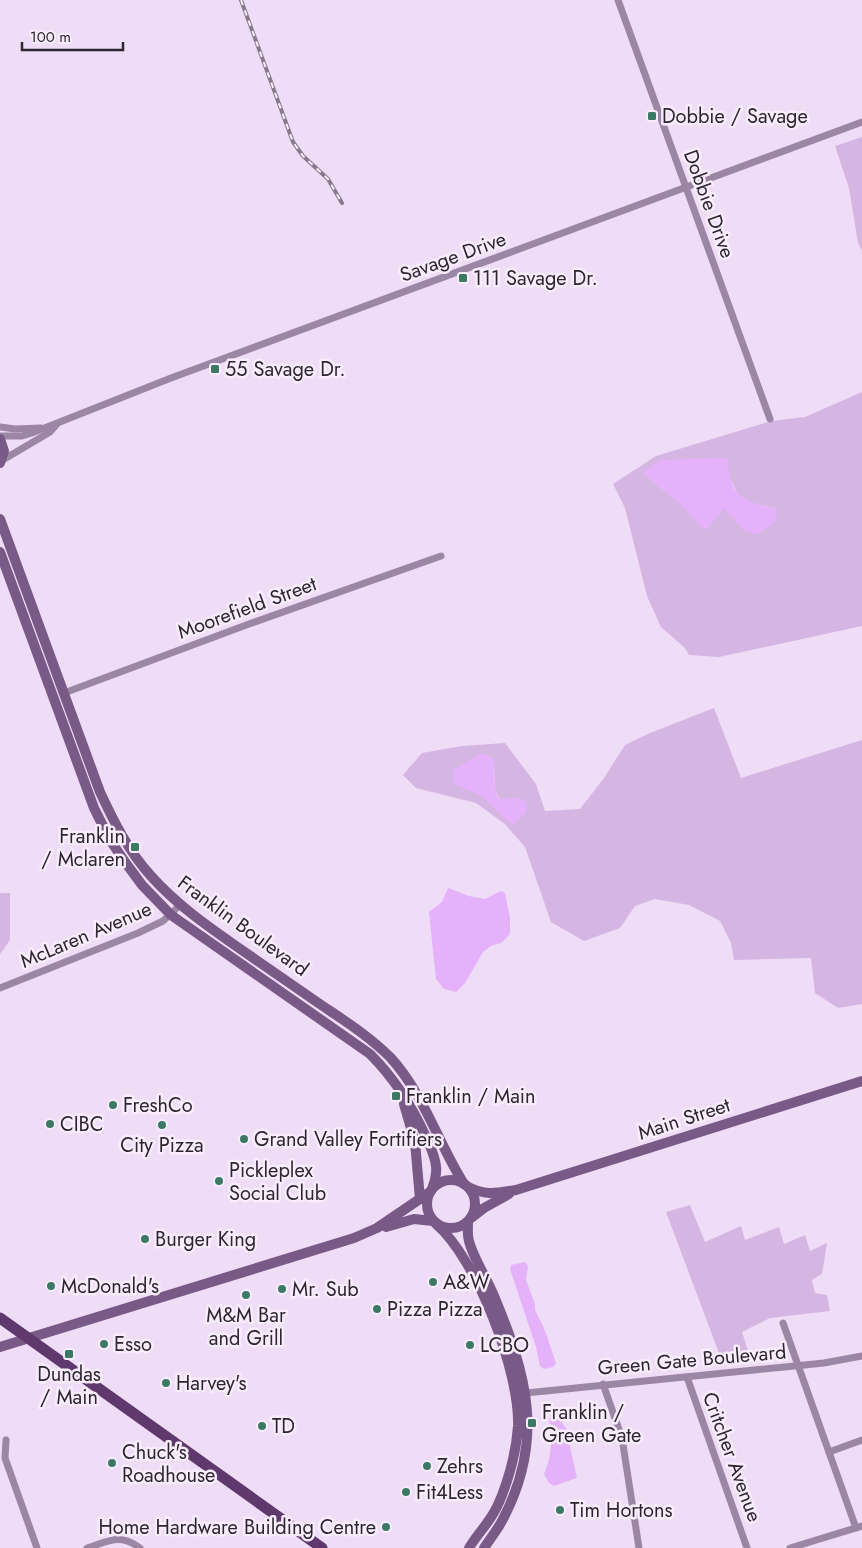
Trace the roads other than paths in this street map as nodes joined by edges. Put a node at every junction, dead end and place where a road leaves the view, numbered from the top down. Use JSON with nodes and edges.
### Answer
{"nodes":[{"id":1,"x":618,"y":0,"type":"edge"},
{"id":2,"x":862,"y":122,"type":"edge"},
{"id":3,"x":686,"y":187,"type":"junction"},
{"id":4,"x":770,"y":419,"type":"dead end"},
{"id":5,"x":57,"y":424,"type":"junction"},
{"id":6,"x":0,"y":427,"type":"edge"},
{"id":7,"x":42,"y":428,"type":"junction"},
{"id":8,"x":0,"y":438,"type":"edge"},
{"id":9,"x":0,"y":462,"type":"edge"},
{"id":10,"x":0,"y":519,"type":"edge"},
{"id":11,"x":0,"y":552,"type":"edge"},
{"id":12,"x":441,"y":556,"type":"dead end"},
{"id":13,"x":64,"y":694,"type":"junction"},
{"id":14,"x":180,"y":905,"type":"junction"},
{"id":15,"x":171,"y":915,"type":"junction"},
{"id":16,"x":0,"y":988,"type":"edge"},
{"id":17,"x":862,"y":1081,"type":"edge"},
{"id":18,"x":399,"y":1089,"type":"junction"},
{"id":19,"x":466,"y":1186,"type":"junction"},
{"id":20,"x":516,"y":1190,"type":"junction"},
{"id":21,"x":431,"y":1191,"type":"junction"},
{"id":22,"x":420,"y":1199,"type":"junction"},
{"id":23,"x":469,"y":1220,"type":"junction"},
{"id":24,"x":434,"y":1222,"type":"junction"},
{"id":25,"x":377,"y":1228,"type":"junction"},
{"id":26,"x":0,"y":1318,"type":"edge"},
{"id":27,"x":783,"y":1323,"type":"dead end"},
{"id":28,"x":28,"y":1339,"type":"junction"},
{"id":29,"x":0,"y":1347,"type":"edge"},
{"id":30,"x":862,"y":1356,"type":"edge"},
{"id":31,"x":797,"y":1366,"type":"junction"},
{"id":32,"x":687,"y":1377,"type":"junction"},
{"id":33,"x":603,"y":1384,"type":"junction"},
{"id":34,"x":526,"y":1393,"type":"junction"},
{"id":35,"x":6,"y":1440,"type":"dead end"},
{"id":36,"x":862,"y":1440,"type":"edge"},
{"id":37,"x":829,"y":1452,"type":"junction"},
{"id":38,"x":859,"y":1527,"type":"edge"},
{"id":39,"x":37,"y":1548,"type":"edge"},
{"id":40,"x":87,"y":1548,"type":"edge"},
{"id":41,"x":140,"y":1548,"type":"edge"},
{"id":42,"x":322,"y":1548,"type":"edge"},
{"id":43,"x":469,"y":1548,"type":"edge"},
{"id":44,"x":484,"y":1548,"type":"edge"},
{"id":45,"x":639,"y":1548,"type":"edge"},
{"id":46,"x":747,"y":1548,"type":"edge"},
{"id":47,"x":790,"y":1548,"type":"edge"}],
"edges":[{"from":1,"to":3,"type":"street","name":"Dobbie Drive"},
{"from":2,"to":3,"type":"street","name":"Savage Drive"},
{"from":3,"to":4,"type":"street","name":"Dobbie Drive"},
{"from":3,"to":5,"type":"street","name":"Savage Drive"},
{"from":5,"to":7,"type":"street","name":"Savage Drive"},
{"from":5,"to":9,"type":"street","name":"Savage Drive"},
{"from":6,"to":7,"type":"street"},
{"from":7,"to":8,"type":"street","name":"Savage Drive"},
{"from":8,"to":9,"type":"main road"},
{"from":10,"to":13,"type":"main road","name":"Franklin Boulevard"},
{"from":11,"to":15,"type":"main road","name":"Franklin Boulevard"},
{"from":12,"to":13,"type":"street","name":"Moorefield Street"},
{"from":13,"to":14,"type":"main road","name":"Franklin Boulevard"},
{"from":14,"to":15,"type":"street","name":"McLaren Avenue"},
{"from":14,"to":19,"type":"main road","name":"Franklin Boulevard"},
{"from":15,"to":16,"type":"street","name":"McLaren Avenue"},
{"from":15,"to":18,"type":"main road","name":"Franklin Boulevard"},
{"from":17,"to":20,"type":"main road","name":"Main Street"},
{"from":18,"to":21,"type":"main road","name":"Franklin Boulevard"},
{"from":18,"to":22,"type":"main road"},
{"from":19,"to":20,"type":"main road","name":"Main Street"},
{"from":19,"to":21,"type":"main road"},
{"from":19,"to":23,"type":"main road"},
{"from":20,"to":23,"type":"main road","name":"Main Street"},
{"from":21,"to":22,"type":"main road"},
{"from":21,"to":24,"type":"main road"},
{"from":22,"to":25,"type":"main road"},
{"from":23,"to":24,"type":"main road"},
{"from":23,"to":34,"type":"main road"},
{"from":24,"to":25,"type":"main road"},
{"from":24,"to":43,"type":"main road"},
{"from":25,"to":28,"type":"main road"},
{"from":26,"to":28,"type":"main road"},
{"from":27,"to":31,"type":"street"},
{"from":28,"to":29,"type":"main road"},
{"from":28,"to":42,"type":"main road"},
{"from":30,"to":31,"type":"street","name":"Green Gate Boulevard"},
{"from":31,"to":32,"type":"street","name":"Green Gate Boulevard"},
{"from":31,"to":37,"type":"street"},
{"from":32,"to":33,"type":"street","name":"Green Gate Boulevard"},
{"from":32,"to":46,"type":"street","name":"Critcher Avenue"},
{"from":33,"to":34,"type":"street","name":"Green Gate Boulevard"},
{"from":33,"to":45,"type":"street"},
{"from":34,"to":44,"type":"main road"},
{"from":35,"to":39,"type":"street"},
{"from":36,"to":37,"type":"street"},
{"from":37,"to":38,"type":"street"},
{"from":38,"to":47,"type":"street"},
{"from":40,"to":41,"type":"street"}]}
